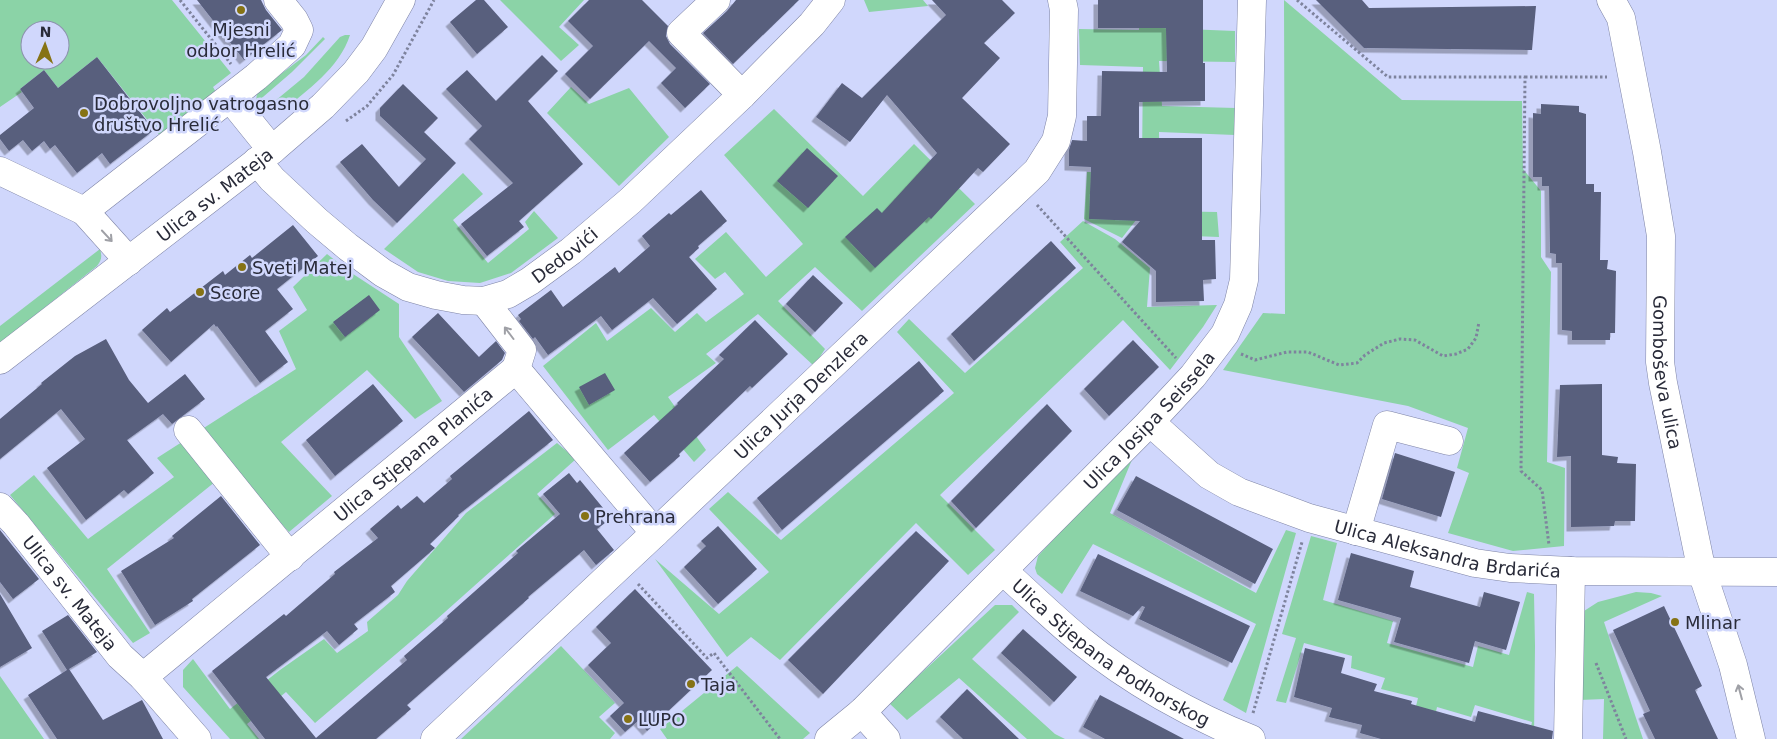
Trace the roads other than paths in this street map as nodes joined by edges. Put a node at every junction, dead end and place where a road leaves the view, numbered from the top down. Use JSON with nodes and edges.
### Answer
{"nodes":[{"id":1,"x":278,"y":0,"type":"edge"},
{"id":2,"x":400,"y":0,"type":"edge"},
{"id":3,"x":716,"y":0,"type":"edge"},
{"id":4,"x":831,"y":0,"type":"edge"},
{"id":5,"x":1062,"y":0,"type":"edge"},
{"id":6,"x":1252,"y":0,"type":"edge"},
{"id":7,"x":1611,"y":0,"type":"edge"},
{"id":8,"x":239,"y":91,"type":"junction"},
{"id":9,"x":742,"y":95,"type":"junction"},
{"id":10,"x":264,"y":155,"type":"junction"},
{"id":11,"x":0,"y":171,"type":"edge"},
{"id":12,"x":84,"y":211,"type":"junction"},
{"id":13,"x":129,"y":261,"type":"junction"},
{"id":14,"x":484,"y":301,"type":"junction"},
{"id":15,"x":0,"y":360,"type":"edge"},
{"id":16,"x":516,"y":369,"type":"junction"},
{"id":17,"x":1150,"y":422,"type":"junction"},
{"id":18,"x":188,"y":430,"type":"dead end"},
{"id":19,"x":1449,"y":441,"type":"dead end"},
{"id":20,"x":0,"y":507,"type":"edge"},
{"id":21,"x":1356,"y":531,"type":"junction"},
{"id":22,"x":655,"y":533,"type":"junction"},
{"id":23,"x":290,"y":557,"type":"junction"},
{"id":24,"x":1003,"y":571,"type":"junction"},
{"id":25,"x":1571,"y":571,"type":"junction"},
{"id":26,"x":1702,"y":572,"type":"junction"},
{"id":27,"x":1777,"y":572,"type":"edge"},
{"id":28,"x":143,"y":677,"type":"junction"},
{"id":29,"x":862,"y":712,"type":"junction"},
{"id":30,"x":1252,"y":727,"type":"edge"},
{"id":31,"x":197,"y":739,"type":"edge"},
{"id":32,"x":435,"y":739,"type":"edge"},
{"id":33,"x":829,"y":739,"type":"edge"},
{"id":34,"x":886,"y":739,"type":"edge"},
{"id":35,"x":1568,"y":739,"type":"edge"},
{"id":36,"x":1751,"y":739,"type":"edge"}],
"edges":[{"from":1,"to":8,"type":"street"},
{"from":2,"to":10,"type":"street","name":"Ulica sv. Mateja"},
{"from":3,"to":9,"type":"street"},
{"from":4,"to":9,"type":"street","name":"Dedovići"},
{"from":5,"to":22,"type":"street","name":"Ulica Jurja Denzlera"},
{"from":6,"to":17,"type":"street","name":"Ulica Josipa Seissela"},
{"from":7,"to":26,"type":"street","name":"Gomboševa ulica"},
{"from":8,"to":10,"type":"street","name":"Dedovići"},
{"from":8,"to":12,"type":"street"},
{"from":9,"to":14,"type":"street","name":"Dedovići"},
{"from":10,"to":13,"type":"street","name":"Ulica sv. Mateja"},
{"from":10,"to":14,"type":"street","name":"Dedovići"},
{"from":11,"to":12,"type":"street"},
{"from":12,"to":13,"type":"street","one_way":true},
{"from":13,"to":15,"type":"street","name":"Ulica sv. Mateja"},
{"from":16,"to":14,"type":"street","one_way":true},
{"from":16,"to":22,"type":"street"},
{"from":16,"to":23,"type":"street","name":"Ulica Stjepana Planića"},
{"from":17,"to":21,"type":"street","name":"Ulica Aleksandra Brdarića"},
{"from":17,"to":24,"type":"street","name":"Ulica Josipa Seissela"},
{"from":18,"to":23,"type":"street"},
{"from":19,"to":21,"type":"street"},
{"from":20,"to":28,"type":"street","name":"Ulica sv. Mateja"},
{"from":21,"to":25,"type":"street","name":"Ulica Aleksandra Brdarića"},
{"from":22,"to":32,"type":"street","name":"Ulica Jurja Denzlera"},
{"from":23,"to":28,"type":"street","name":"Ulica Stjepana Planića"},
{"from":24,"to":29,"type":"street","name":"Ulica Josipa Seissela"},
{"from":24,"to":30,"type":"street","name":"Ulica Stjepana Podhorskog"},
{"from":25,"to":26,"type":"street","name":"Ulica Aleksandra Brdarića"},
{"from":25,"to":35,"type":"street"},
{"from":26,"to":27,"type":"street","name":"Ulica Aleksandra Brdarića"},
{"from":36,"to":26,"type":"street","name":"Gomboševa ulica","one_way":true},
{"from":28,"to":31,"type":"street"},
{"from":29,"to":33,"type":"street","name":"Ulica Josipa Seissela"},
{"from":29,"to":34,"type":"street"}]}
